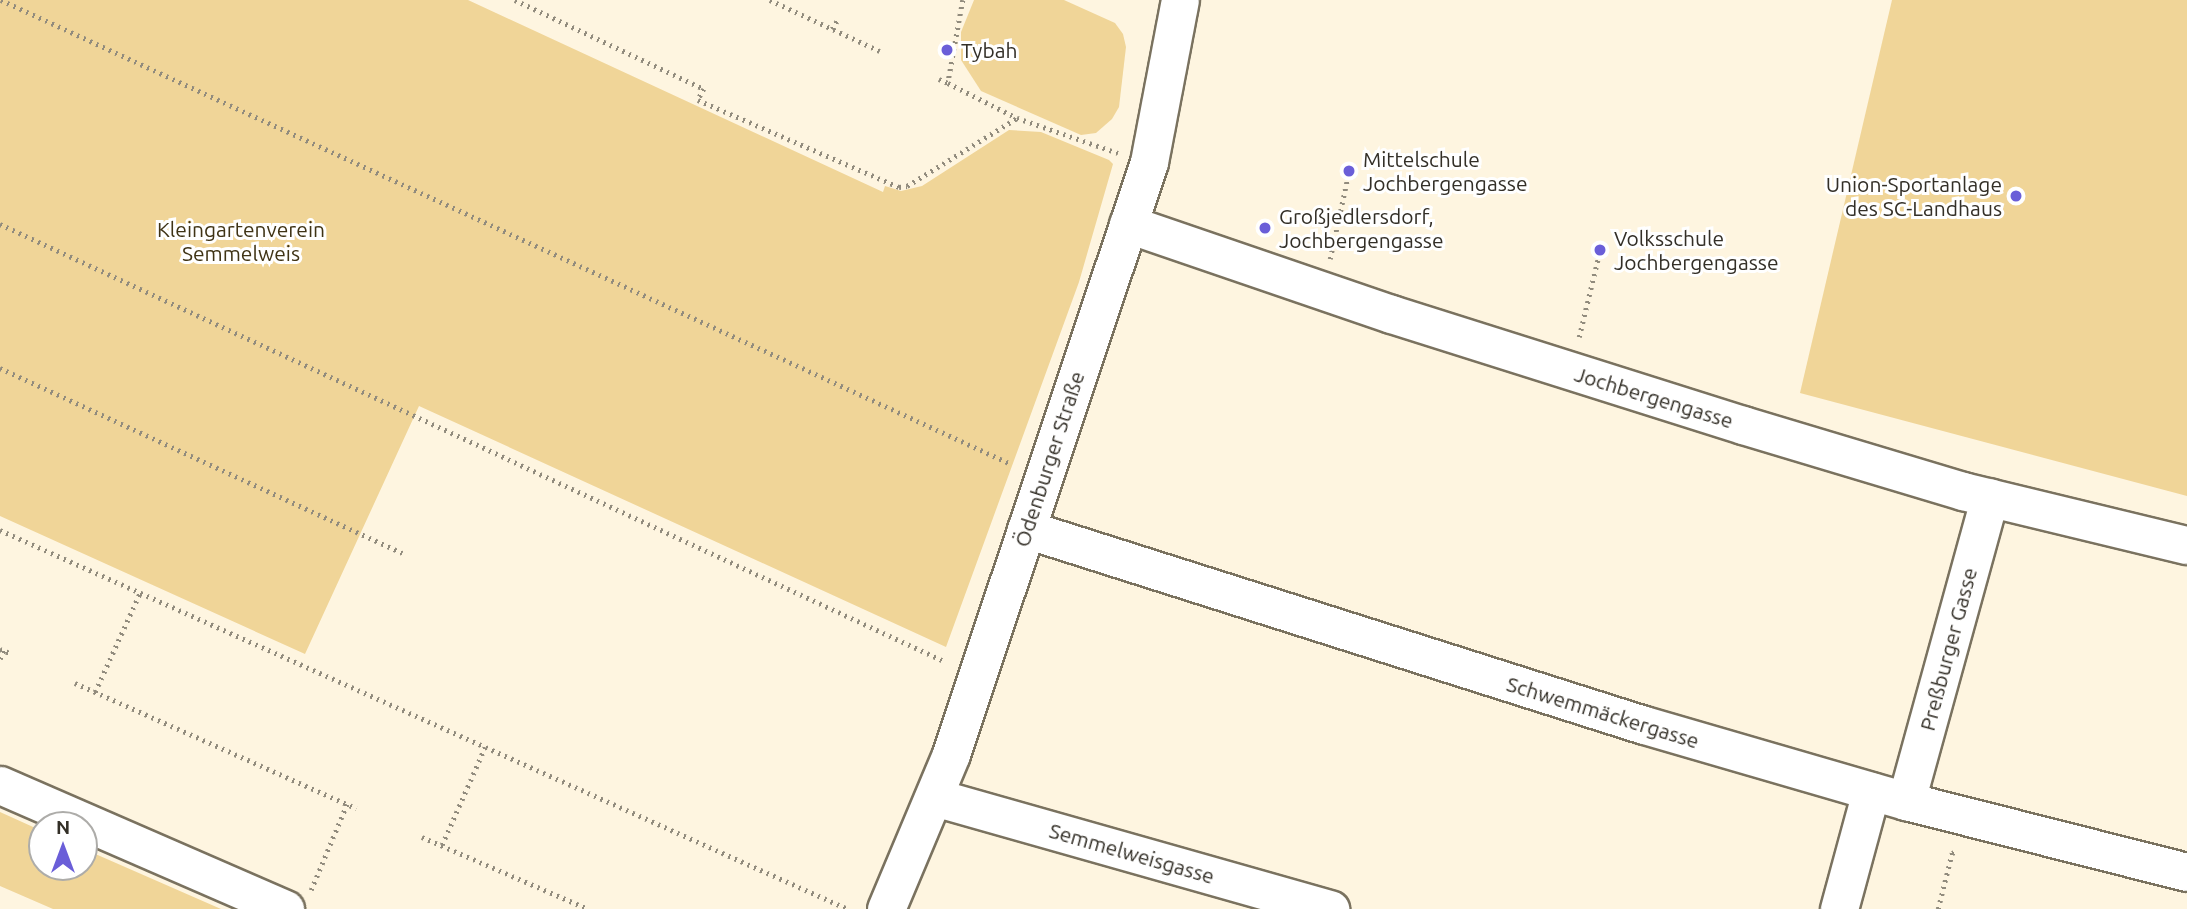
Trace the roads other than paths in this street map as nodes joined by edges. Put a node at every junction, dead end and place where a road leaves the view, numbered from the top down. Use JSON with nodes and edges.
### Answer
{"nodes":[{"id":1,"x":1169,"y":4,"type":"edge"},
{"id":2,"x":1128,"y":224,"type":"junction"},
{"id":3,"x":1990,"y":498,"type":"junction"},
{"id":4,"x":1026,"y":529,"type":"junction"},
{"id":5,"x":2187,"y":545,"type":"edge"},
{"id":6,"x":0,"y":785,"type":"edge"},
{"id":7,"x":1871,"y":791,"type":"junction"},
{"id":8,"x":934,"y":797,"type":"junction"},
{"id":9,"x":1906,"y":800,"type":"junction"},
{"id":10,"x":2187,"y":872,"type":"edge"},
{"id":11,"x":296,"y":903,"type":"edge"},
{"id":12,"x":886,"y":909,"type":"edge"},
{"id":13,"x":1331,"y":909,"type":"edge"},
{"id":14,"x":1839,"y":909,"type":"edge"}],
"edges":[{"from":1,"to":2,"type":"street","name":"Ödenburger Straße"},
{"from":2,"to":3,"type":"street","name":"Jochbergengasse"},
{"from":2,"to":4,"type":"street","name":"Ödenburger Straße"},
{"from":3,"to":5,"type":"street","name":"Jochbergengasse"},
{"from":3,"to":9,"type":"street","name":"Preßburger Gasse"},
{"from":4,"to":7,"type":"street","name":"Schwemmäckergasse"},
{"from":4,"to":8,"type":"street","name":"Ödenburger Straße"},
{"from":6,"to":11,"type":"street"},
{"from":7,"to":9,"type":"street","name":"Schwemmäckergasse"},
{"from":7,"to":14,"type":"street"},
{"from":8,"to":12,"type":"street","name":"Ödenburger Straße"},
{"from":8,"to":13,"type":"street","name":"Semmelweisgasse"},
{"from":9,"to":10,"type":"street","name":"Schwemmäckergasse"}]}
